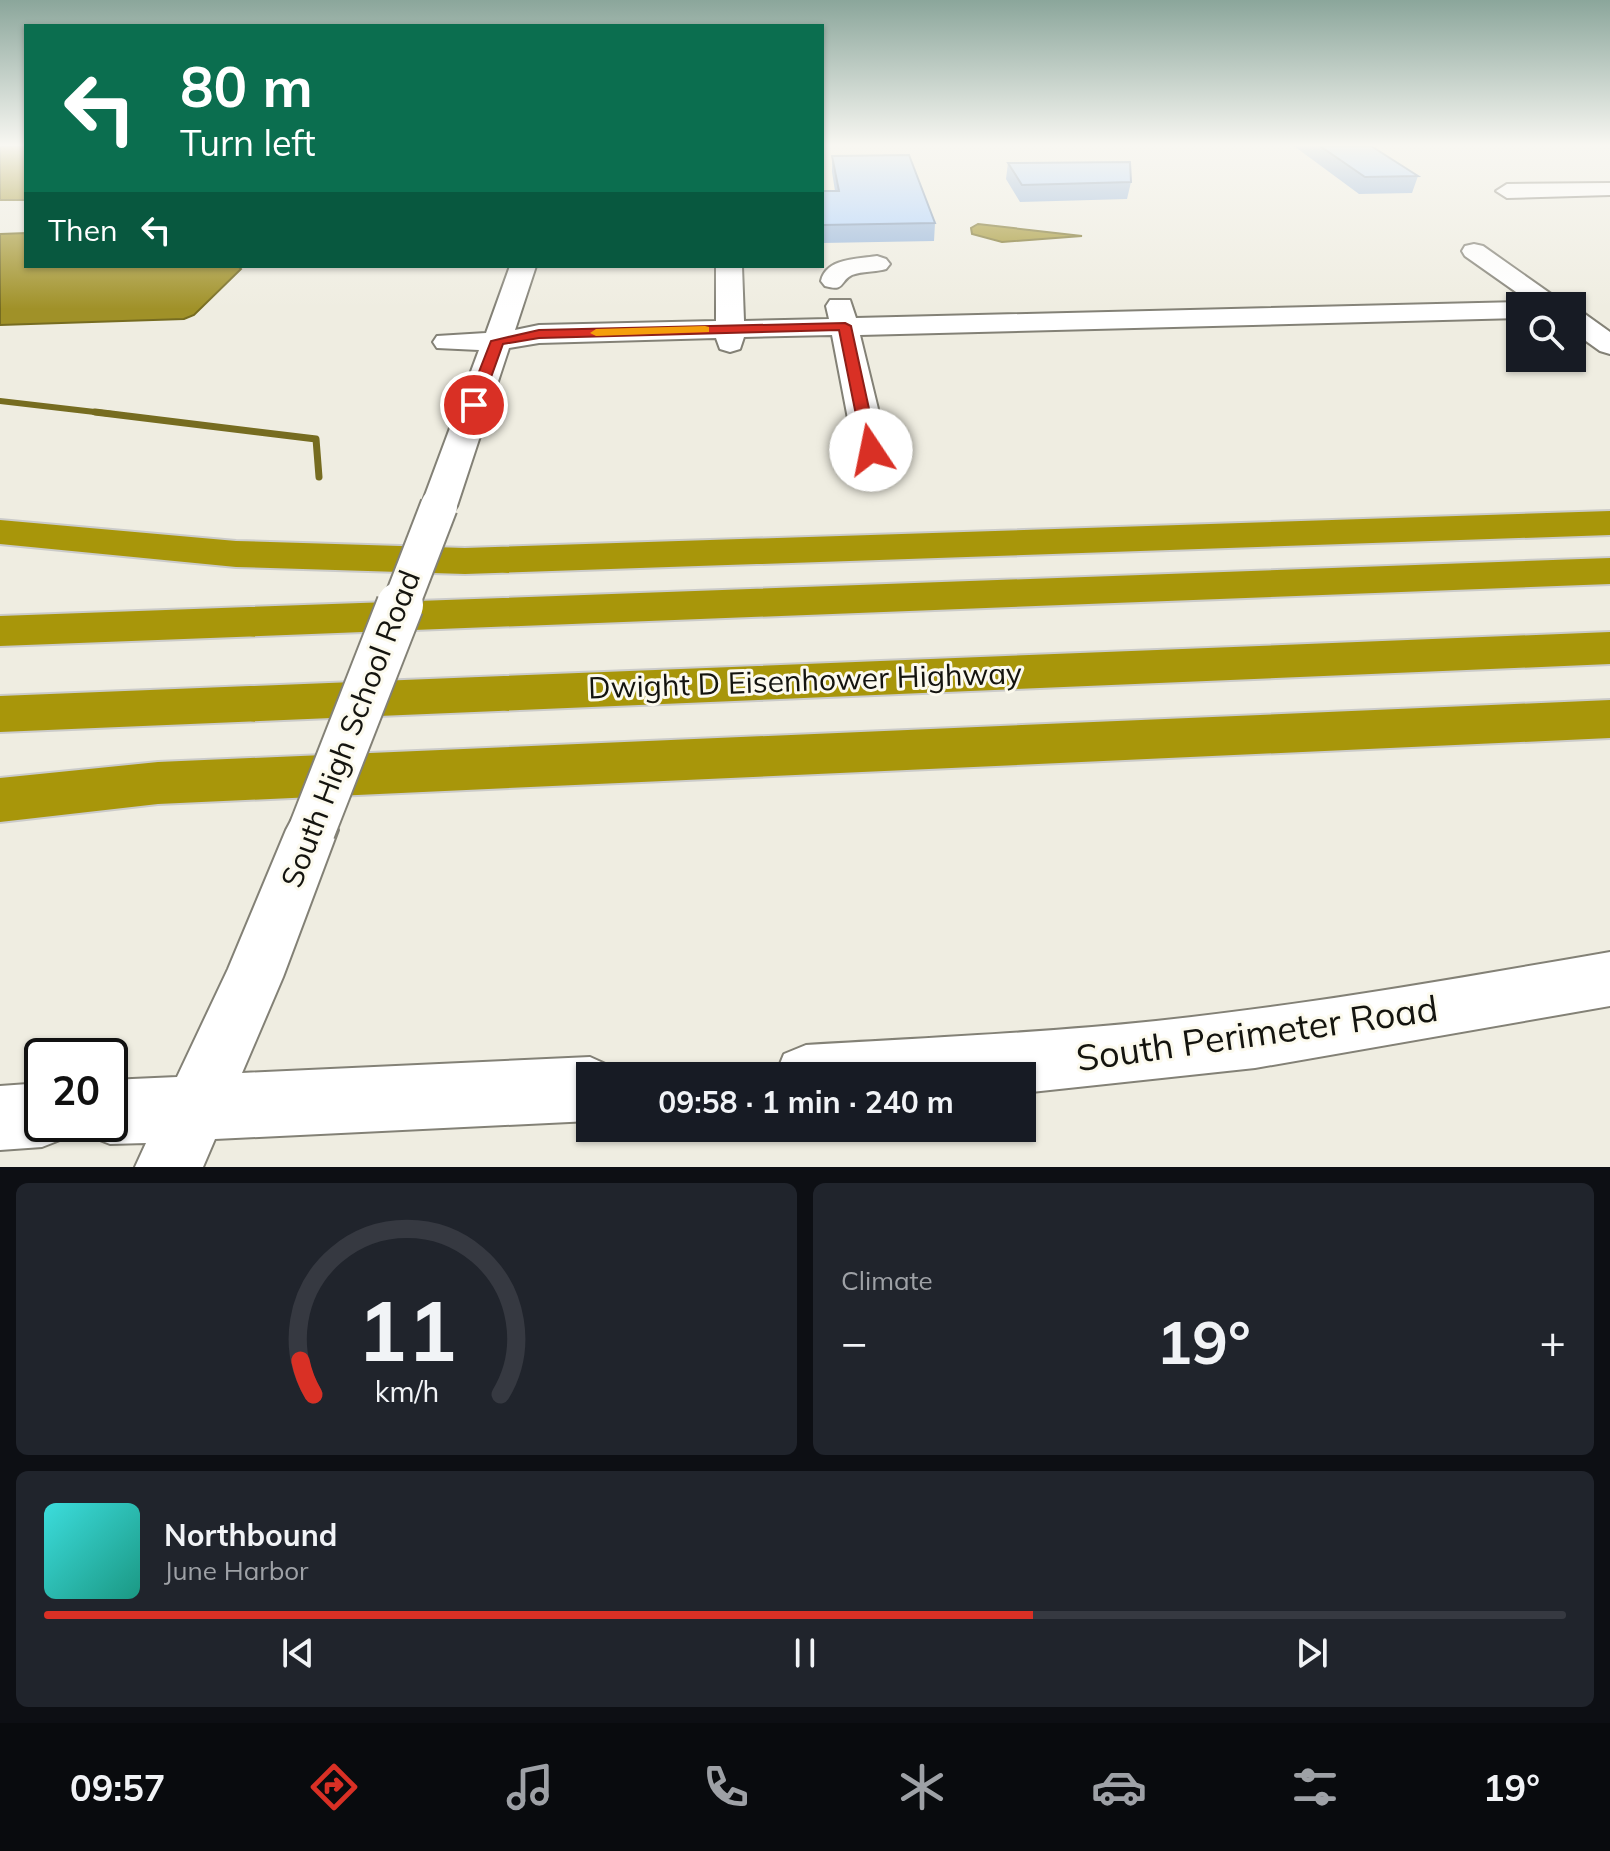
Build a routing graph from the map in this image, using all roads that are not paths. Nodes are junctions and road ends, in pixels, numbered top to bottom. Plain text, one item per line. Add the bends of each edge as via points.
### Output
1 (1474, 251) dead end
2 (877, 264) dead end
3 (522, 268) edge
4 (729, 268) edge
5 (1541, 292) edge
6 (1506, 310) edge
7 (842, 313) junction
8 (1586, 322) edge
9 (1506, 323) edge
10 (730, 327) junction
11 (498, 341) junction
12 (447, 342) dead end
13 (1610, 345) edge
14 (871, 450) dead end
15 (0, 523) edge
16 (1610, 523) edge
17 (0, 532) edge
18 (117, 545) junction
19 (1610, 571) edge
20 (0, 631) edge
21 (1610, 648) edge
22 (0, 714) edge
23 (1610, 719) edge
24 (0, 800) edge
25 (1610, 979) edge
26 (1024, 1062) edge
27 (576, 1090) edge
28 (196, 1107) junction
29 (128, 1111) edge
30 (24, 1116) edge
31 (0, 1118) edge
32 (169, 1167) edge

1 - 5 street
2 - 7 street via 835,275
3 - 11 street, South High School Road
4 - 10 street
6 - 7 street
7 - 9 street
7 - 10 street
7 - 14 street
8 - 13 street
10 - 11 street via 539,334
10 - 11 street via 536,347
11 - 12 street
11 - 28 street, South High School Road, bridge via 312,830
15 - 18 highway
16 - 18 highway via 465,561
17 - 18 highway
19 - 20 highway
21 - 22 highway, Dwight D Eisenhower Highway
23 - 24 highway via 158,783
25 - 26 street, South Perimeter Road via 1201,1046
27 - 28 street
28 - 29 street
28 - 32 street, South High School Road
30 - 31 street

